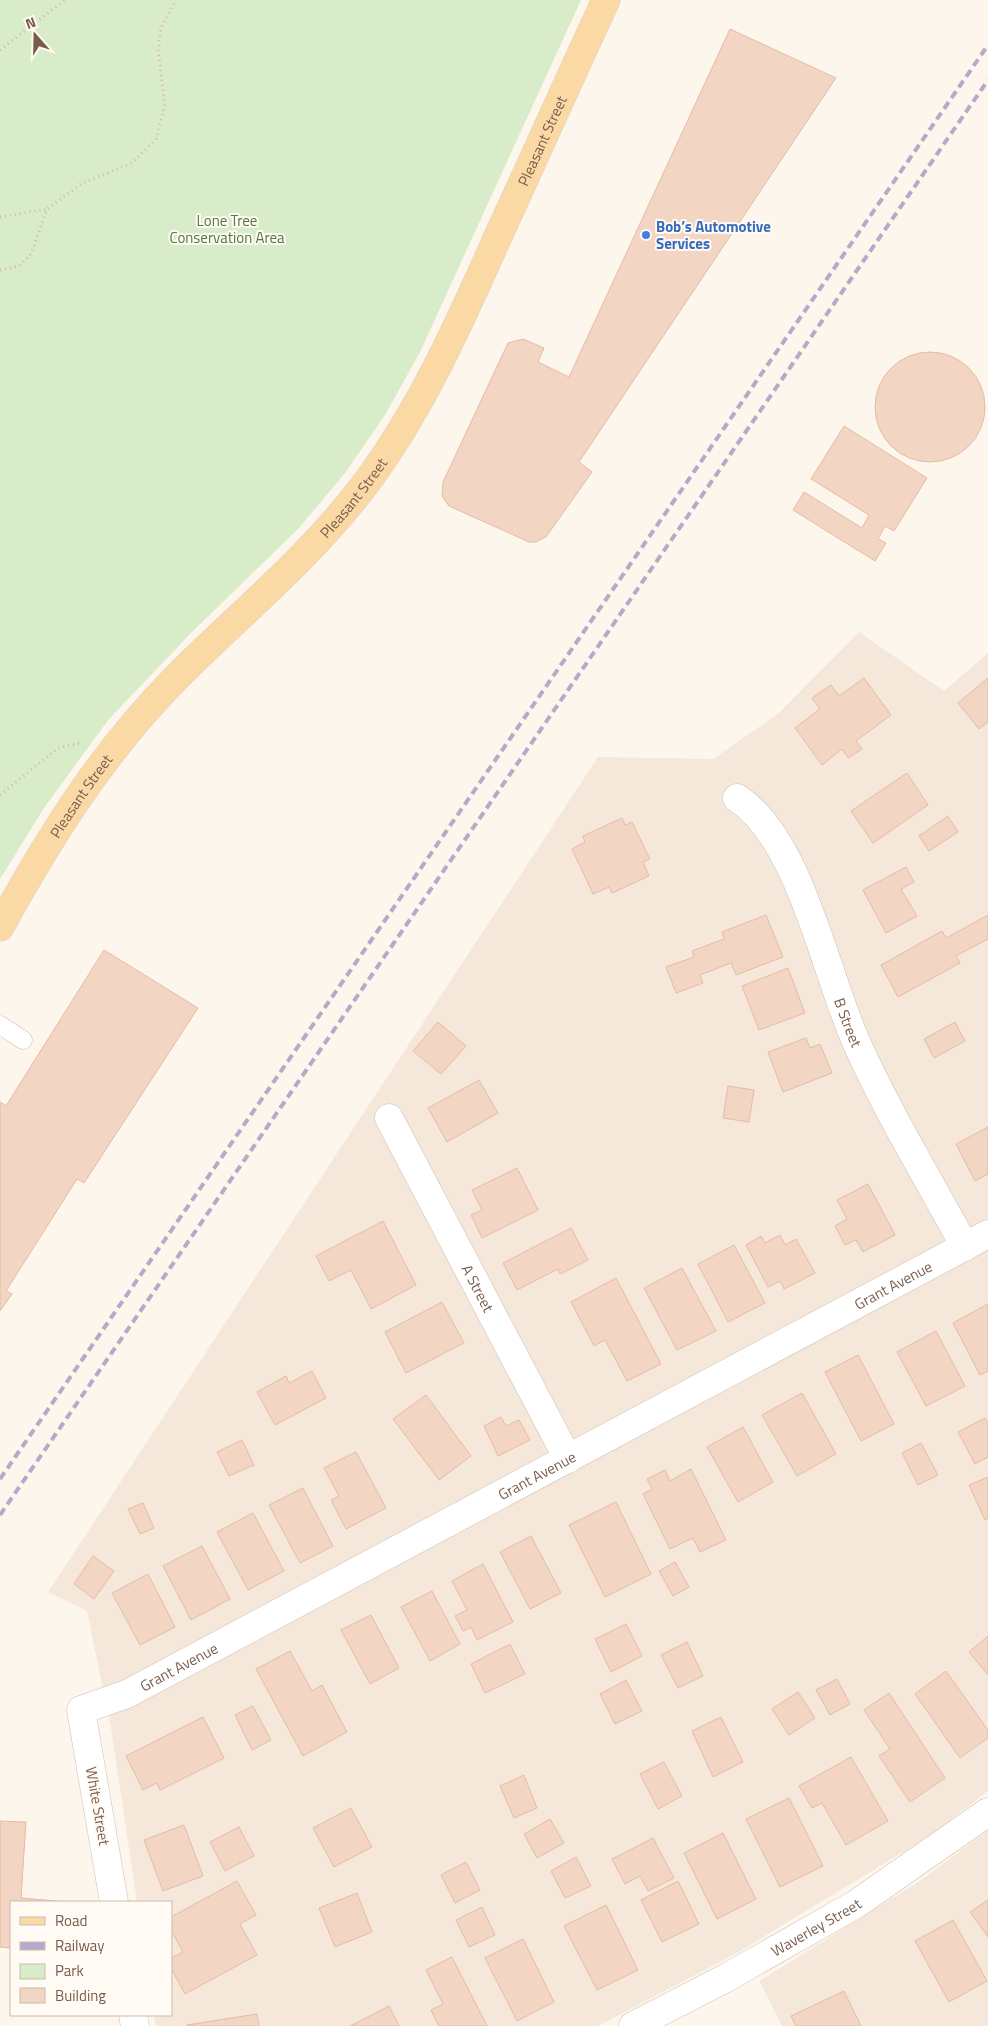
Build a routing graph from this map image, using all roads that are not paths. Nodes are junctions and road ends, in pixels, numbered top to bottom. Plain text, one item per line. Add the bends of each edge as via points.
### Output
1 (606, 0) edge
2 (737, 798) dead end
3 (0, 927) edge
4 (0, 1026) edge
5 (23, 1040) dead end
6 (389, 1118) dead end
7 (977, 1240) edge
8 (568, 1458) junction
9 (81, 1710) joint
10 (988, 1812) edge
11 (114, 1901) edge
12 (633, 2026) edge

1 - 3 main road, Pleasant Street via 458,326 423,395 384,457 341,515 314,544 259,601 178,676 126,733 62,820
2 - 7 street, B Street via 762,819 788,865 816,929 857,1045
4 - 5 lane
6 - 8 street, A Street
7 - 8 street, Grant Avenue
8 - 9 street, Grant Avenue via 126,1694
9 - 11 street, White Street
10 - 12 street, Waverley Street via 856,1904 726,1978

